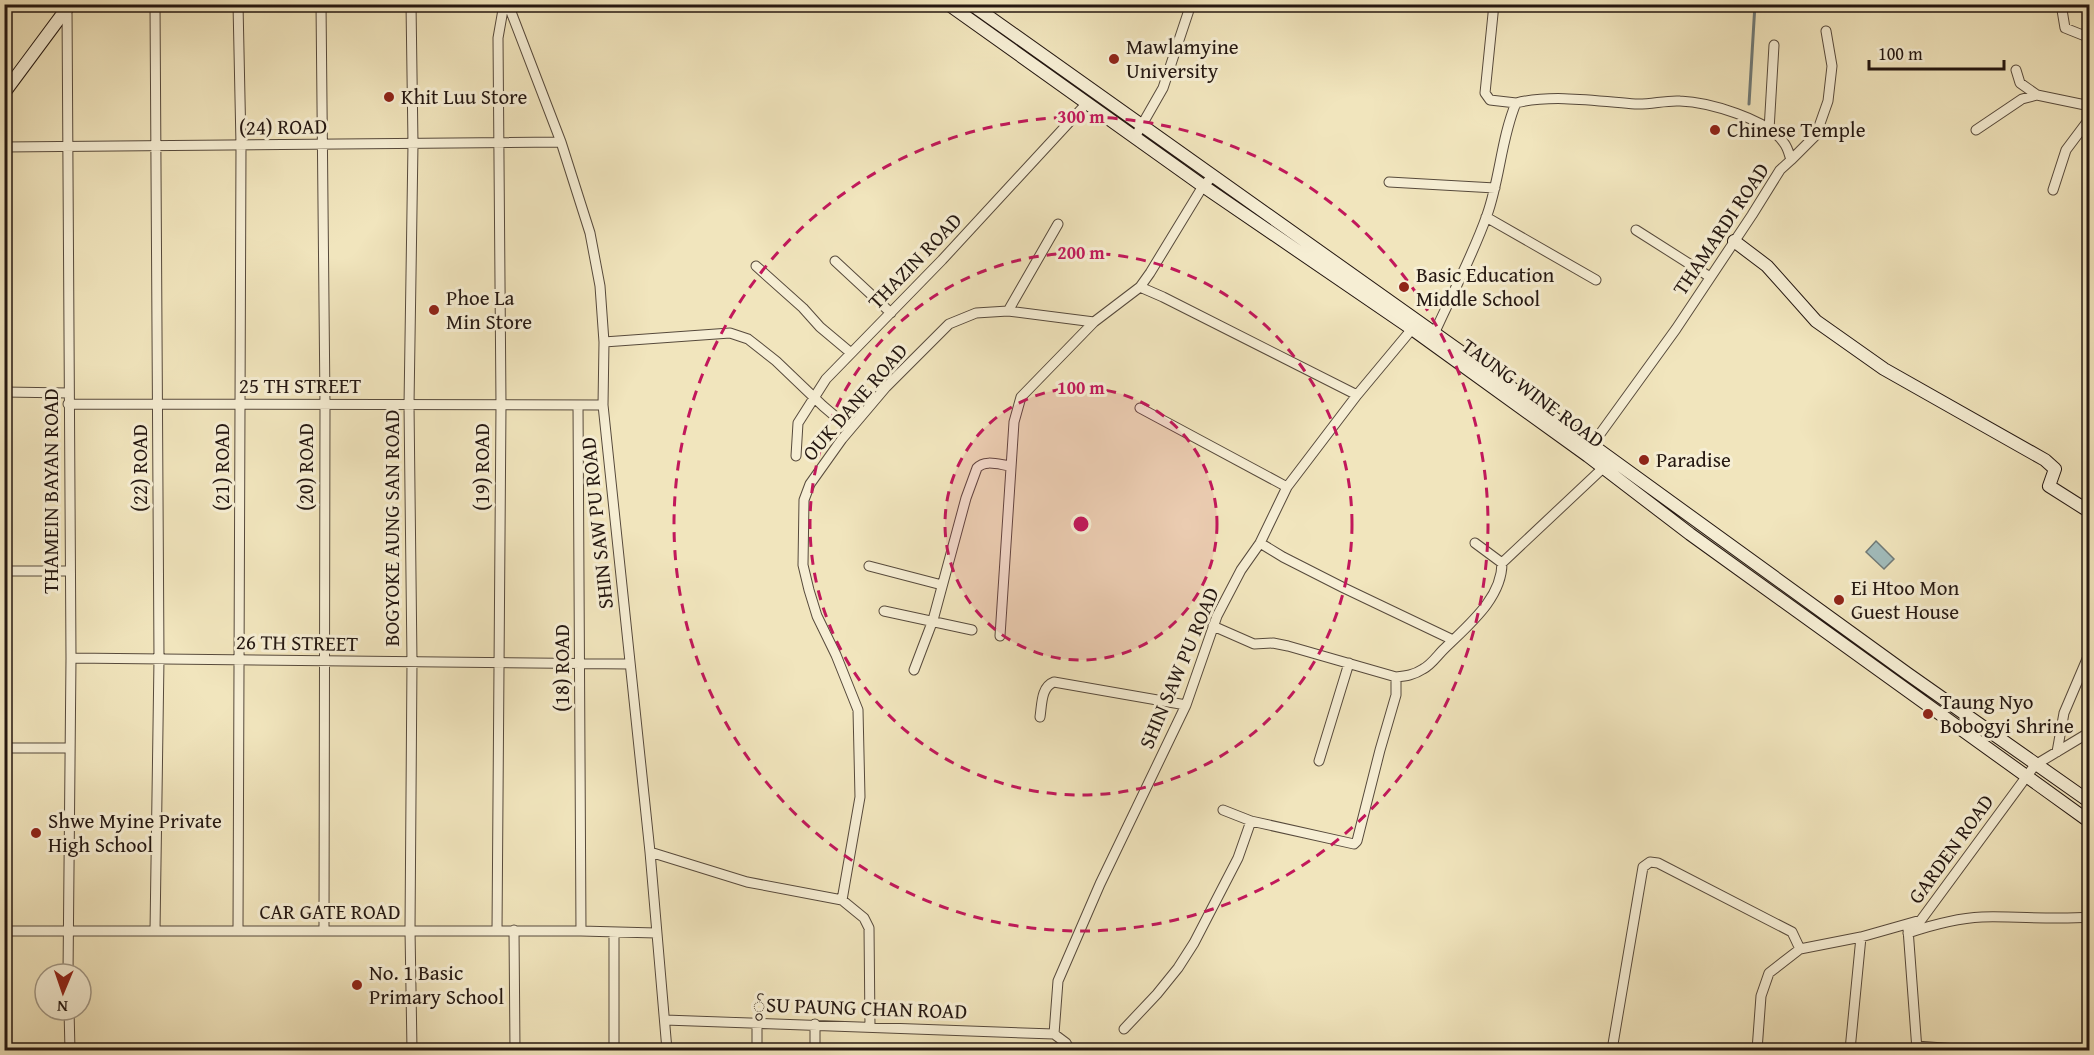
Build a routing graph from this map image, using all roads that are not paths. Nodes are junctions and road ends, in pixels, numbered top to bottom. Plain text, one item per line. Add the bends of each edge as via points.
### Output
1 (155, 4) edge
2 (238, 4) edge
3 (321, 4) edge
4 (411, 4) edge
5 (506, 4) edge
6 (948, 4) edge
7 (971, 4) edge
8 (1191, 4) edge
9 (1494, 4) edge
10 (2061, 4) edge
11 (68, 6) edge
12 (1826, 31) dead end
13 (2090, 38) edge
14 (1774, 45) dead end
15 (2016, 70) dead end
16 (4, 93) edge
17 (2037, 95) junction
18 (1087, 103) junction
19 (1516, 103) junction
20 (2090, 106) edge
21 (2090, 118) edge
22 (1769, 130) junction
23 (1976, 130) dead end
24 (1138, 132) junction
25 (561, 142) junction
26 (499, 143) junction
27 (322, 144) junction
28 (413, 144) junction
29 (241, 145) junction
30 (156, 146) junction
31 (4, 147) edge
32 (68, 147) junction
33 (1791, 160) junction
34 (1213, 176) junction
35 (1389, 182) dead end
36 (1203, 186) junction
37 (1495, 188) junction
38 (2052, 190) dead end
39 (1486, 217) junction
40 (1058, 224) dead end
41 (1636, 230) dead end
42 (1734, 241) junction
43 (835, 261) dead end
44 (756, 266) dead end
45 (1710, 277) junction
46 (1596, 280) dead end
47 (1140, 287) junction
48 (1008, 311) junction
49 (891, 313) junction
50 (1094, 322) junction
51 (1412, 329) junction
52 (1434, 334) junction
53 (604, 342) junction
54 (851, 353) junction
55 (4, 392) edge
56 (69, 393) junction
57 (813, 396) junction
58 (1357, 396) junction
59 (68, 404) junction
60 (158, 404) junction
61 (240, 404) junction
62 (325, 405) junction
63 (409, 405) junction
64 (501, 405) junction
65 (578, 405) junction
66 (603, 405) junction
67 (1140, 408) dead end
68 (850, 429) junction
69 (1590, 451) junction
70 (796, 456) dead end
71 (1011, 466) junction
72 (1603, 468) junction
73 (1287, 487) junction
74 (2090, 512) edge
75 (1260, 543) junction
76 (1475, 543) dead end
77 (1502, 562) junction
78 (869, 566) dead end
79 (4, 571) edge
80 (69, 571) junction
81 (942, 585) junction
82 (884, 611) dead end
83 (933, 620) junction
84 (1214, 626) junction
85 (972, 630) dead end
86 (1000, 636) dead end
87 (1453, 640) junction
88 (2090, 652) edge
89 (71, 658) junction
90 (159, 659) junction
91 (238, 660) junction
92 (323, 661) junction
93 (412, 662) junction
94 (499, 663) junction
95 (1348, 663) junction
96 (580, 664) junction
97 (630, 664) junction
98 (914, 670) dead end
99 (1396, 677) junction
100 (1186, 705) junction
101 (1040, 717) dead end
102 (2090, 732) edge
103 (4, 748) edge
104 (70, 748) junction
105 (2057, 752) junction
106 (1319, 761) dead end
107 (2036, 765) junction
108 (2027, 777) junction
109 (2090, 802) edge
110 (1223, 810) dead end
111 (1251, 821) junction
112 (2090, 822) edge
113 (650, 852) junction
114 (842, 900) junction
115 (2090, 917) edge
116 (1908, 929) junction
117 (238, 930) junction
118 (324, 930) junction
119 (410, 930) junction
120 (497, 930) junction
121 (514, 930) junction
122 (4, 931) edge
123 (68, 931) junction
124 (155, 931) junction
125 (580, 931) junction
126 (614, 932) junction
127 (656, 933) junction
128 (1861, 937) junction
129 (1800, 949) junction
130 (68, 962) edge
131 (665, 1020) junction
132 (69, 1022) edge
133 (757, 1022) junction
134 (815, 1024) junction
135 (870, 1026) junction
136 (1125, 1029) dead end
137 (1054, 1034) junction
138 (1916, 1048) edge
139 (70, 1050) edge
140 (412, 1050) edge
141 (515, 1050) edge
142 (614, 1050) edge
143 (667, 1050) edge
144 (757, 1050) edge
145 (816, 1050) edge
146 (1070, 1050) edge
147 (1612, 1050) edge
148 (1757, 1050) edge
149 (1850, 1050) edge
150 (1971, 1050) edge

1 - 30 street, (22) ROAD
2 - 29 street, (21) ROAD
3 - 27 street, (20) ROAD
4 - 28 street, BOGYOKE AUNG SAN ROAD
5 - 25 street, SHIN SAW PU ROAD
5 - 26 street, (19) ROAD via 498,38
6 - 18 main road, TAUNG WINE ROAD
7 - 24 main road, TAUNG WINE ROAD
8 - 24 street via 1163,88
9 - 19 street, THAMARDI ROAD via 1485,93 1490,100
10 - 13 street via 2065,28
11 - 16 main road
11 - 32 street, THAMEIN BAYAN ROAD
12 - 33 street via 1832,66 1828,101 1816,135
14 - 22 street
15 - 17 street via 2020,83
17 - 20 street
17 - 23 street via 2022,99
18 - 24 main road, TAUNG WINE ROAD
18 - 49 street, THAZIN ROAD
19 - 22 street, THAMARDI ROAD via 1549,99 1639,104 1688,102 1735,112
19 - 37 street via 1503,143
21 - 38 street via 2066,150
22 - 33 street, THAMARDI ROAD via 1783,141
24 - 34 main road, TAUNG WINE ROAD
24 - 36 main road, TAUNG WINE ROAD
25 - 26 street, (24) ROAD
25 - 53 street, SHIN SAW PU ROAD via 590,233 600,286
26 - 28 street, (24) ROAD
26 - 64 street, (19) ROAD
27 - 28 street, (24) ROAD
27 - 29 street, (24) ROAD
27 - 62 street, (20) ROAD
28 - 63 street, BOGYOKE AUNG SAN ROAD
29 - 30 street, (24) ROAD
29 - 61 street, (21) ROAD
30 - 32 street, (24) ROAD
30 - 60 street, (22) ROAD
31 - 32 street, (24) ROAD
32 - 56 street, THAMEIN BAYAN ROAD
33 - 42 street, THAMARDI ROAD via 1780,170
34 - 36 street
34 - 52 main road, TAUNG WINE ROAD
35 - 37 street
36 - 47 street
36 - 51 main road, TAUNG WINE ROAD
37 - 39 street
39 - 46 street
39 - 52 street
40 - 48 street
41 - 45 street
42 - 45 street, THAMARDI ROAD
42 - 74 main road via 1767,266 1816,321 1884,369 2045,460 2055,469 2049,486
43 - 49 street
44 - 54 street
45 - 69 street, THAMARDI ROAD
47 - 50 street
47 - 58 street
48 - 50 street, OUK DANE ROAD
48 - 68 street, OUK DANE ROAD via 976,312 949,324
49 - 54 street, THAZIN ROAD
50 - 71 street via 1021,397 1014,422
51 - 58 street, SHIN SAW PU ROAD
51 - 69 main road, TAUNG WINE ROAD
52 - 69 main road, TAUNG WINE ROAD
53 - 57 street via 730,333 748,339
53 - 66 street, SHIN SAW PU ROAD
54 - 57 street, THAZIN ROAD
55 - 56 street
56 - 59 street, THAMEIN BAYAN ROAD
57 - 68 street
57 - 70 street, THAZIN ROAD via 798,423
58 - 73 street, SHIN SAW PU ROAD
59 - 60 street, 25 TH STREET
59 - 80 street, THAMEIN BAYAN ROAD
60 - 61 street, 25 TH STREET
60 - 90 street, (22) ROAD
61 - 62 street, 25 TH STREET
61 - 91 street, (21) ROAD
62 - 63 street, 25 TH STREET
62 - 92 street, (20) ROAD
63 - 64 street, 25 TH STREET
63 - 93 street, BOGYOKE AUNG SAN ROAD
64 - 65 street, 25 TH STREET
64 - 94 street, (19) ROAD
65 - 66 street, 25 TH STREET
65 - 96 street, (18) ROAD
66 - 97 street, SHIN SAW PU ROAD
67 - 73 street
68 - 114 street, OUK DANE ROAD via 820,468 804,500 803,565 809,590 858,710 860,797
69 - 72 main road, TAUNG WINE ROAD
69 - 107 main road, TAUNG WINE ROAD
71 - 81 street via 986,463 977,468
71 - 86 street
72 - 77 street
72 - 108 main road, TAUNG WINE ROAD
73 - 75 street, SHIN SAW PU ROAD
75 - 84 street, SHIN SAW PU ROAD
75 - 87 street
76 - 77 street
77 - 87 street via 1498,582 1486,604
78 - 81 street
79 - 80 street
80 - 89 street, THAMEIN BAYAN ROAD
81 - 83 street
82 - 83 street
83 - 85 street
83 - 98 street
84 - 95 street via 1254,644 1288,646
84 - 100 street, SHIN SAW PU ROAD
87 - 99 street via 1425,669
88 - 105 street via 2064,713
89 - 90 street, 26 TH STREET
89 - 104 street, THAMEIN BAYAN ROAD
90 - 91 street, 26 TH STREET
90 - 124 street, (22) ROAD
91 - 92 street, 26 TH STREET
91 - 117 street, (21) ROAD
92 - 93 street, 26 TH STREET
92 - 118 street, (20) ROAD
93 - 94 street, 26 TH STREET
93 - 119 street, BOGYOKE AUNG SAN ROAD
94 - 96 street, 26 TH STREET
94 - 120 street, (19) ROAD
95 - 99 street
95 - 106 street
96 - 97 street, 26 TH STREET
96 - 125 street, (18) ROAD
97 - 113 street, SHIN SAW PU ROAD
99 - 111 street via 1396,695 1354,844
100 - 101 street via 1054,682 1044,689
100 - 137 street, SHIN SAW PU ROAD via 1058,981
102 - 105 street
103 - 104 street
104 - 123 street, THAMEIN BAYAN ROAD
105 - 107 street
107 - 108 street, GARDEN ROAD
107 - 109 main road, TAUNG WINE ROAD
108 - 112 main road, TAUNG WINE ROAD
108 - 116 street, GARDEN ROAD via 1921,920
110 - 111 street
111 - 136 street via 1238,858 1194,943 1178,968
113 - 114 street via 747,882
113 - 127 street, SHIN SAW PU ROAD
114 - 135 street via 864,918 869,928
115 - 116 street via 1979,917
116 - 128 street, GARDEN ROAD
116 - 138 street
117 - 118 street, CAR GATE ROAD
117 - 124 street, CAR GATE ROAD
118 - 119 street, CAR GATE ROAD
119 - 120 street, CAR GATE ROAD
119 - 140 street, BOGYOKE AUNG SAN ROAD
120 - 121 street, CAR GATE ROAD
121 - 125 street, CAR GATE ROAD
121 - 141 street
122 - 123 street, CAR GATE ROAD
123 - 124 street, CAR GATE ROAD
123 - 130 street, THAMEIN BAYAN ROAD
125 - 126 street, CAR GATE ROAD
126 - 127 street, CAR GATE ROAD
126 - 142 street
127 - 131 street, SHIN SAW PU ROAD
128 - 129 street, GARDEN ROAD
128 - 149 street
129 - 147 street via 1792,932 1650,862 1643,867
129 - 148 street, GARDEN ROAD via 1769,973 1761,996
131 - 133 street, ်ွSU PAUNG CHAN ROAD
131 - 143 street, SHIN SAW PU ROAD
132 - 139 street
133 - 134 street, ်ွSU PAUNG CHAN ROAD
133 - 144 street
134 - 135 street, ်ွSU PAUNG CHAN ROAD
134 - 145 street
135 - 137 street, ်ွSU PAUNG CHAN ROAD
137 - 146 street
138 - 150 street

